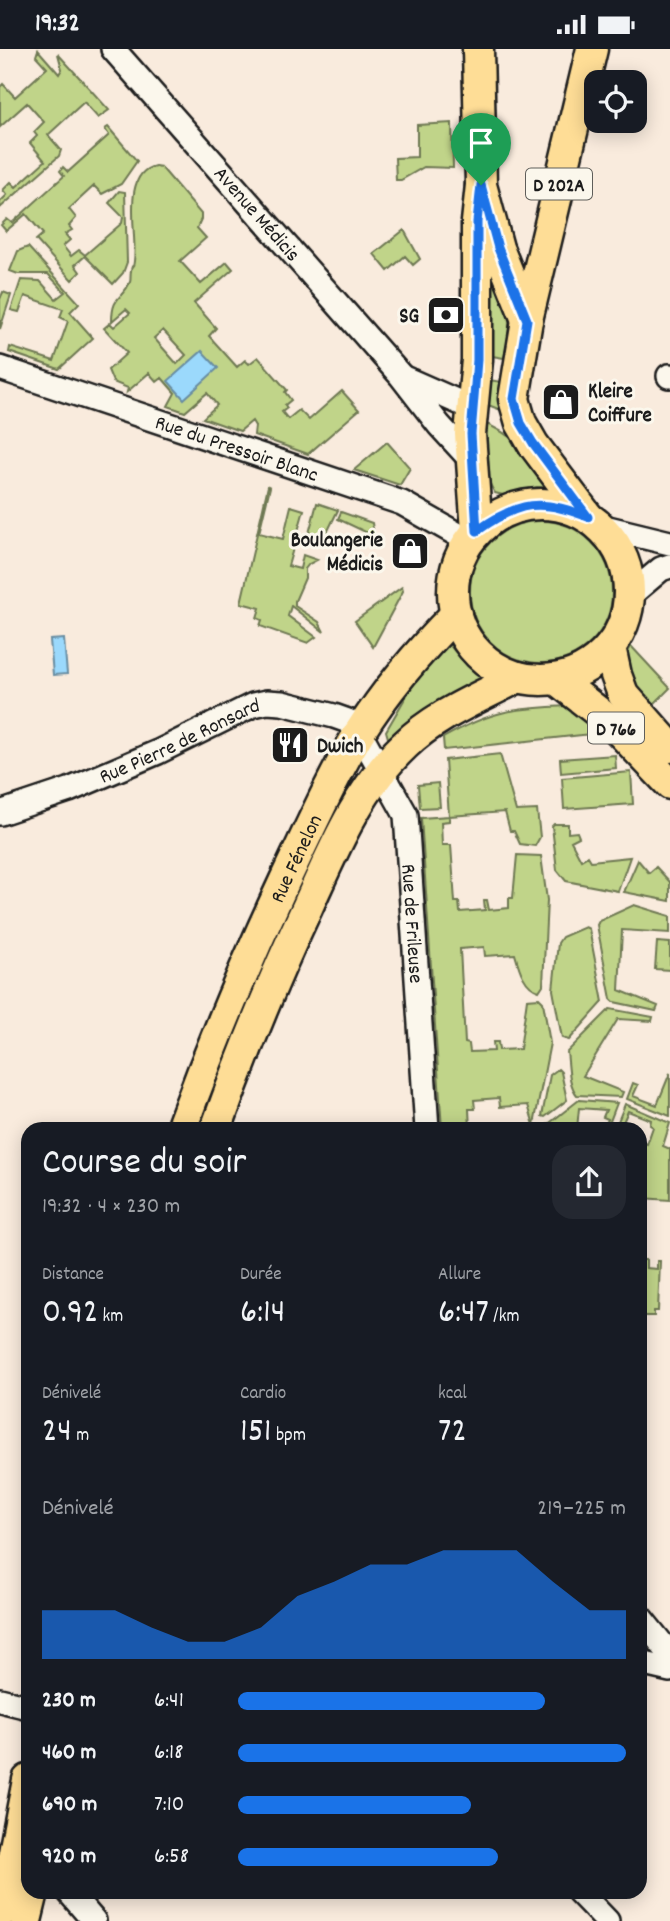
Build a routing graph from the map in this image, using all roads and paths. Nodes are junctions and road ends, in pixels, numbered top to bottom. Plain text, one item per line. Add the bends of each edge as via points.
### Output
1 (113, 49) edge
2 (478, 49) edge
3 (592, 49) edge
4 (481, 185) junction
5 (527, 320) junction
6 (0, 368) edge
7 (401, 376) junction
8 (472, 408) junction
9 (473, 461) junction
10 (594, 522) junction
11 (473, 536) junction
12 (670, 543) edge
13 (670, 566) edge
14 (629, 596) junction
15 (456, 614) junction
16 (610, 647) junction
17 (518, 677) junction
18 (556, 679) junction
19 (360, 733) junction
20 (670, 747) edge
21 (382, 770) junction
22 (670, 784) edge
23 (0, 813) edge
24 (184, 1122) edge
25 (218, 1122) edge
26 (427, 1122) edge
27 (647, 1626) edge
28 (670, 1654) edge
29 (647, 1665) edge
30 (670, 1670) edge
31 (0, 1700) edge
32 (21, 1705) edge
33 (21, 1813) edge
34 (31, 1899) edge
35 (75, 1899) edge
36 (586, 1899) edge
37 (0, 1913) edge
38 (26, 1921) edge
39 (94, 1921) edge
40 (607, 1921) edge

1 - 7 street, Avenue Médicis
2 - 4 main road
3 - 5 main road, D 202A
4 - 5 main road via 498,248
4 - 8 main road
5 - 10 main road, D 202A via 514,399 521,423
6 - 11 street, Rue du Pressoir Blanc via 402,503
7 - 8 street, Avenue Médicis
7 - 9 street, Avenue Médicis
8 - 9 main road
9 - 11 main road
10 - 11 main road via 560,506 530,505 502,513
10 - 12 street
10 - 14 main road via 616,546 626,570
11 - 15 main road via 454,576
13 - 14 street
14 - 16 main road
15 - 17 main road via 468,642 490,664
15 - 19 main road, Rue Fénelon via 421,649
16 - 18 main road via 577,673
16 - 20 main road, D 766 via 623,694
17 - 18 main road
17 - 21 main road, Rue Fénelon via 428,725
18 - 22 main road, D 766 via 600,712
19 - 21 street, Rue de Frileuse
19 - 23 street, Rue Pierre de Ronsard via 334,716 282,703 253,705 69,790
19 - 24 main road, Rue Fénelon via 243,970
21 - 25 main road, Rue Fénelon via 343,828 288,947
21 - 26 street, Rue de Frileuse via 407,814
27 - 28 street
29 - 30 street
31 - 32 street
33 - 37 main road
34 - 38 main road
35 - 39 street
36 - 40 street

